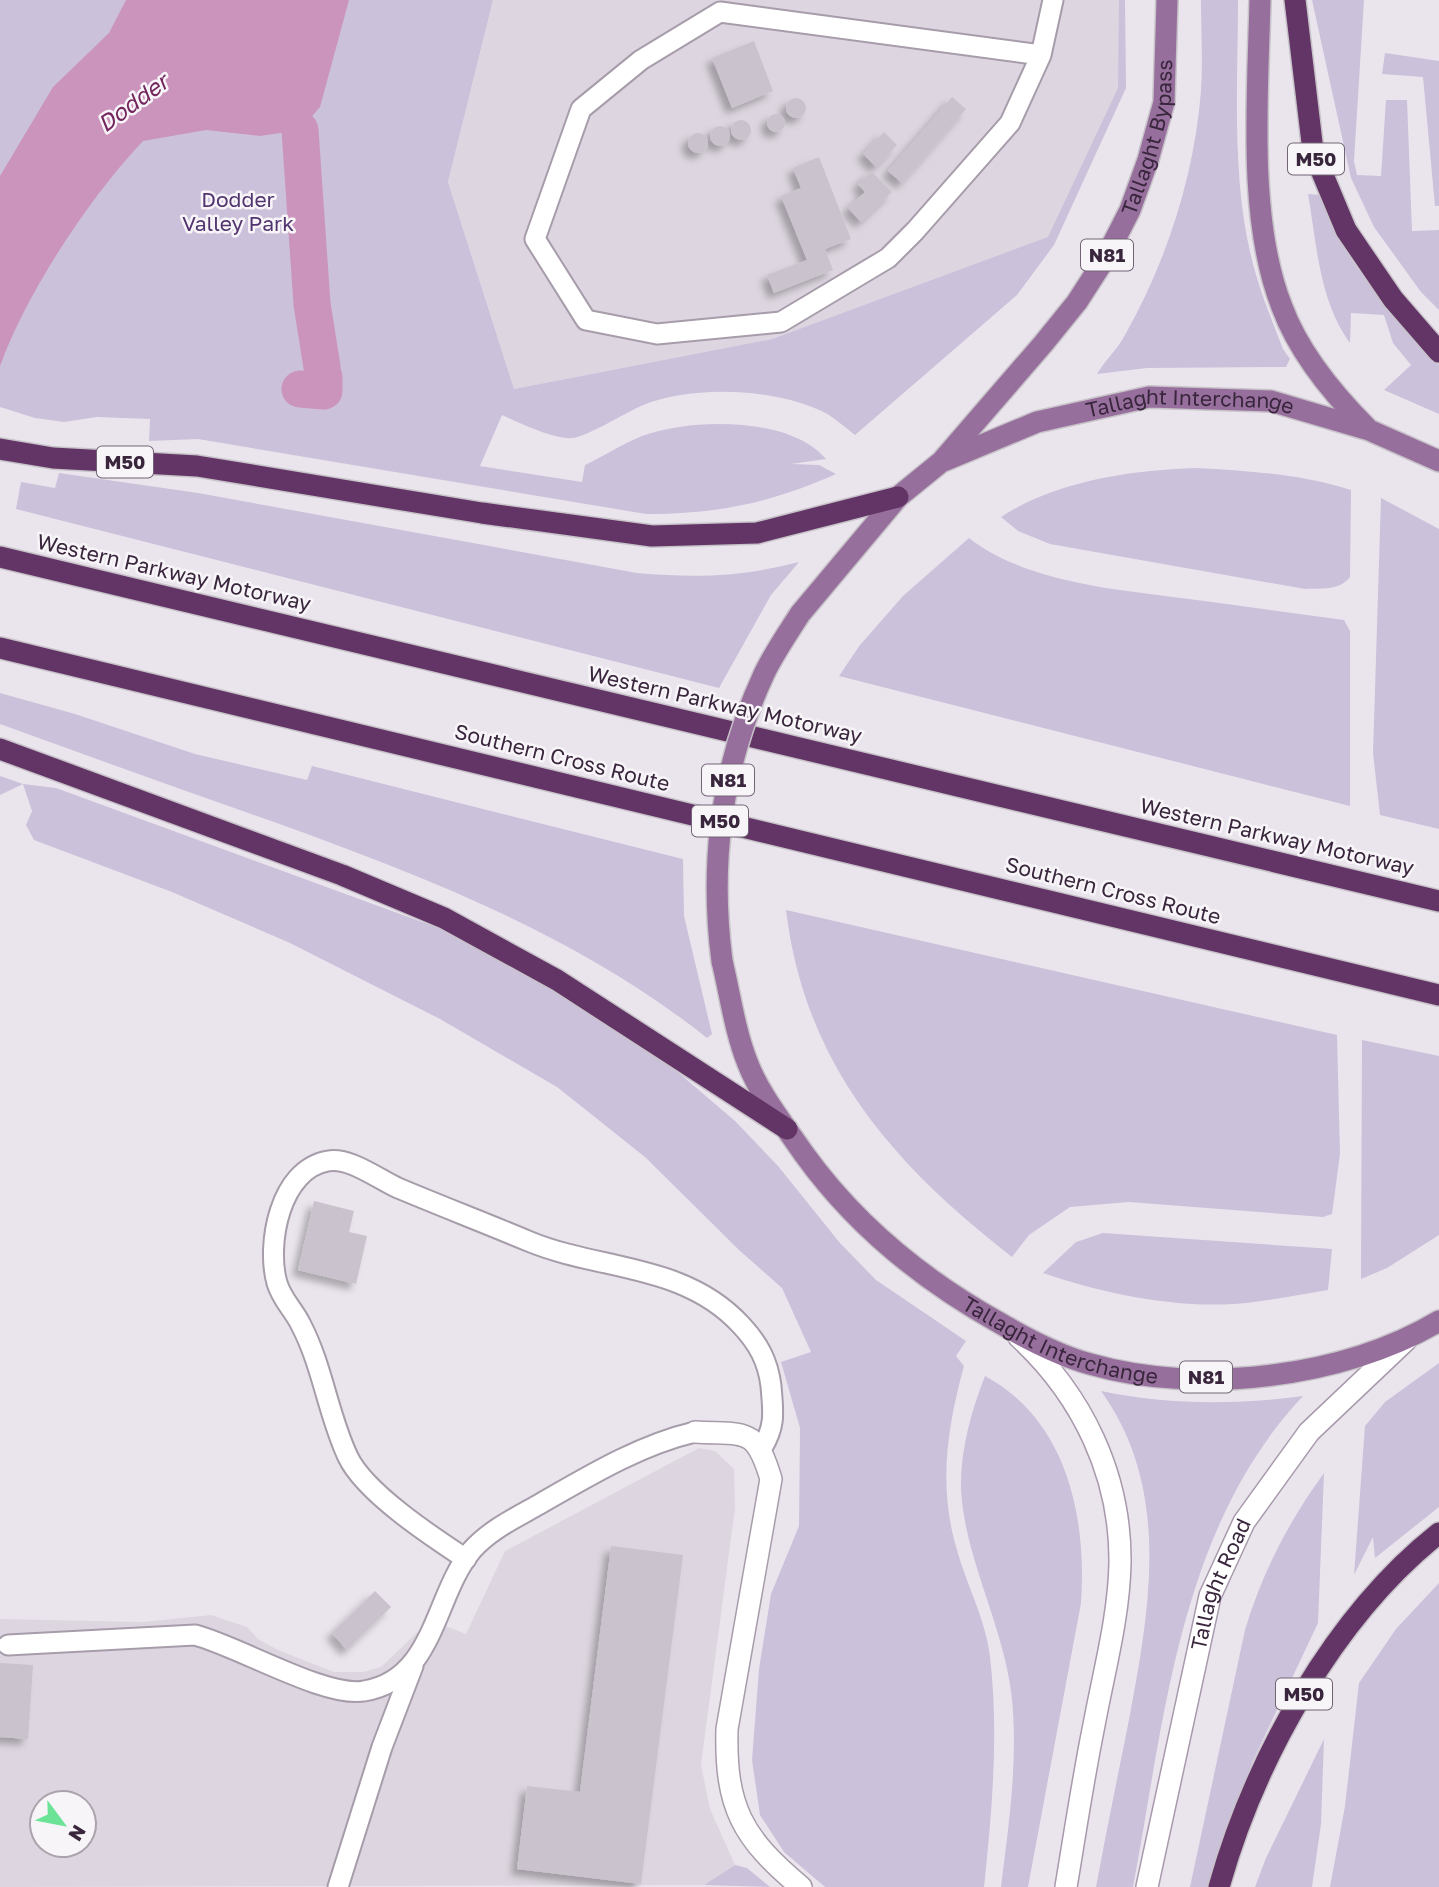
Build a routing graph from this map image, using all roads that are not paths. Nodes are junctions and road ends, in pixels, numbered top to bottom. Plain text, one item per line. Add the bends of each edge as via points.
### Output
1 (1053, 0) edge
2 (1167, 0) edge
3 (1260, 0) edge
4 (1295, 0) edge
5 (1041, 55) junction
6 (1439, 352) edge
7 (1369, 430) junction
8 (0, 449) edge
9 (1439, 461) edge
10 (941, 462) junction
11 (898, 497) junction
12 (9, 559) edge
13 (0, 648) edge
14 (0, 749) edge
15 (1439, 901) edge
16 (1439, 995) edge
17 (787, 1129) junction
18 (1439, 1321) edge
19 (1010, 1329) junction
20 (1406, 1340) junction
21 (695, 1432) joint
22 (762, 1448) junction
23 (1439, 1533) edge
24 (466, 1559) junction
25 (8, 1645) dead end
26 (415, 1660) junction
27 (338, 1887) edge
28 (801, 1887) edge
29 (1066, 1887) edge
30 (1147, 1887) edge
31 (1219, 1887) edge

1 - 5 lane
2 - 10 main road, Tallaght Bypass / N81 via 1164,102 1129,210 1077,302
3 - 7 main road, N81 via 1260,201 1281,306 1300,345 1344,405
4 - 6 highway, M50 via 1313,151 1346,230 1393,299
5 - 5 lane via 720,12 641,60 580,109 535,239 586,320 657,334 781,322 888,258 915,231 1010,123
7 - 9 main road, Tallaght Interchange / N81
7 - 10 main road, Tallaght Interchange / N81 via 1271,401 1149,397 1037,422
8 - 11 highway, M50 via 53,458 197,466 652,536 757,533
10 - 11 main road, N81
11 - 17 main road, N81, bridge via 800,614 765,671 737,740 723,804 715,911 722,961 748,1064
12 - 15 highway, Western Parkway Motorway
13 - 16 highway, Southern Cross Route / M50
14 - 17 highway via 342,875 444,918 557,980
17 - 19 main road, Tallaght Interchange / N81 via 831,1191 885,1246 952,1296
18 - 20 main road, Tallaght Interchange / N81
19 - 20 main road, Tallaght Interchange / N81 via 1092,1365 1169,1377 1248,1377 1320,1368
19 - 29 main road via 1047,1363 1091,1428 1117,1522 1120,1562 1115,1615
20 - 30 main road, Tallaght Road via 1309,1432 1244,1522 1210,1595
21 - 22 main road via 750,1437
21 - 24 lane via 676,1436 586,1478 496,1529
22 - 24 lane via 773,1430 769,1366 755,1340 712,1299 663,1275 551,1250 361,1169 331,1160 315,1164 295,1179 282,1211 273,1254 277,1283 317,1360 349,1461 424,1531
22 - 28 main road via 771,1479 727,1729 726,1764 731,1798 747,1831
23 - 31 highway, M50 via 1382,1585 1299,1700 1260,1771
24 - 26 lane
25 - 26 lane via 195,1635 336,1689 363,1692 391,1683
26 - 27 lane

